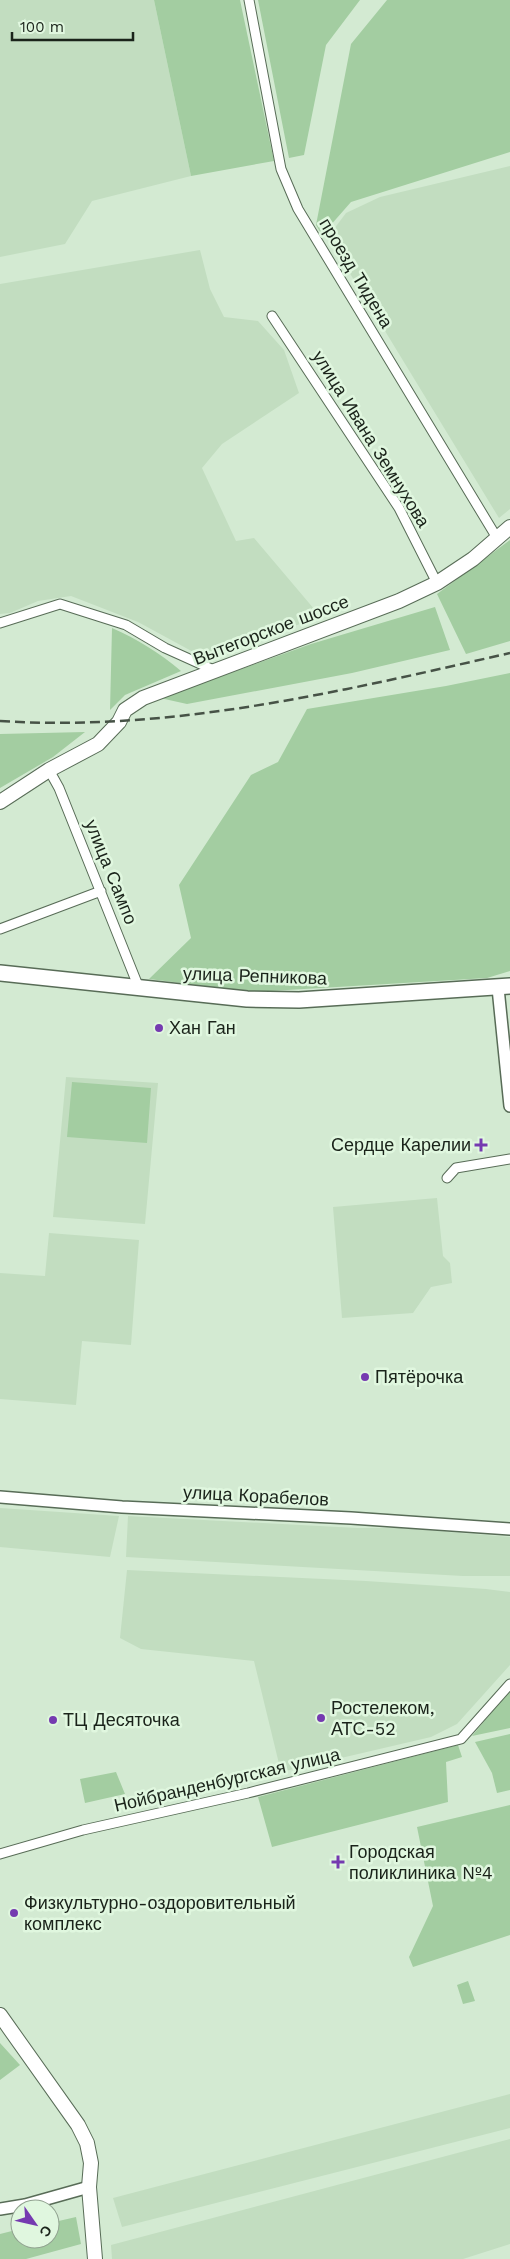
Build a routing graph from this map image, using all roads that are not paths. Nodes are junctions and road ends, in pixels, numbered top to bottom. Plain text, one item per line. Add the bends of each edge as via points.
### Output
1 (249, 0) edge
2 (272, 316) dead end
3 (510, 527) edge
4 (497, 538) junction
5 (437, 583) junction
6 (0, 623) edge
7 (217, 671) junction
8 (50, 770) junction
9 (0, 802) edge
10 (101, 891) junction
11 (0, 929) edge
12 (0, 973) edge
13 (504, 987) edge
14 (139, 988) junction
15 (510, 1106) edge
16 (510, 1159) edge
17 (447, 1178) dead end
18 (0, 1498) edge
19 (510, 1529) edge
20 (510, 1684) edge
21 (0, 1854) edge
22 (0, 2015) edge
23 (89, 2187) junction
24 (0, 2208) edge
25 (95, 2259) edge

1 - 4 street, проезд Тидена via 281,169 298,209
2 - 5 street, улица Ивана Земнухова via 399,508
3 - 4 main road, Вытегорское шоссе
4 - 5 main road, Вытегорское шоссе
5 - 7 main road, Вытегорское шоссе via 399,601
6 - 7 street via 60,604 126,625 165,648
7 - 8 main road, Вытегорское шоссе via 143,698 125,710 119,722 98,744
8 - 9 main road, Вытегорское шоссе
8 - 10 street, улица Сампо
10 - 11 street
10 - 14 street, улица Сампо
12 - 14 main road, улица Репникова
13 - 14 main road, улица Репникова via 299,1000 247,999
13 - 15 street
16 - 17 street via 456,1168
18 - 19 street, улица Корабелов
20 - 21 street, Нойбранденбургская улица via 461,1739 248,1793 82,1830
22 - 23 main road via 78,2125 87,2143 91,2163
23 - 24 street via 25,2205
23 - 25 main road

